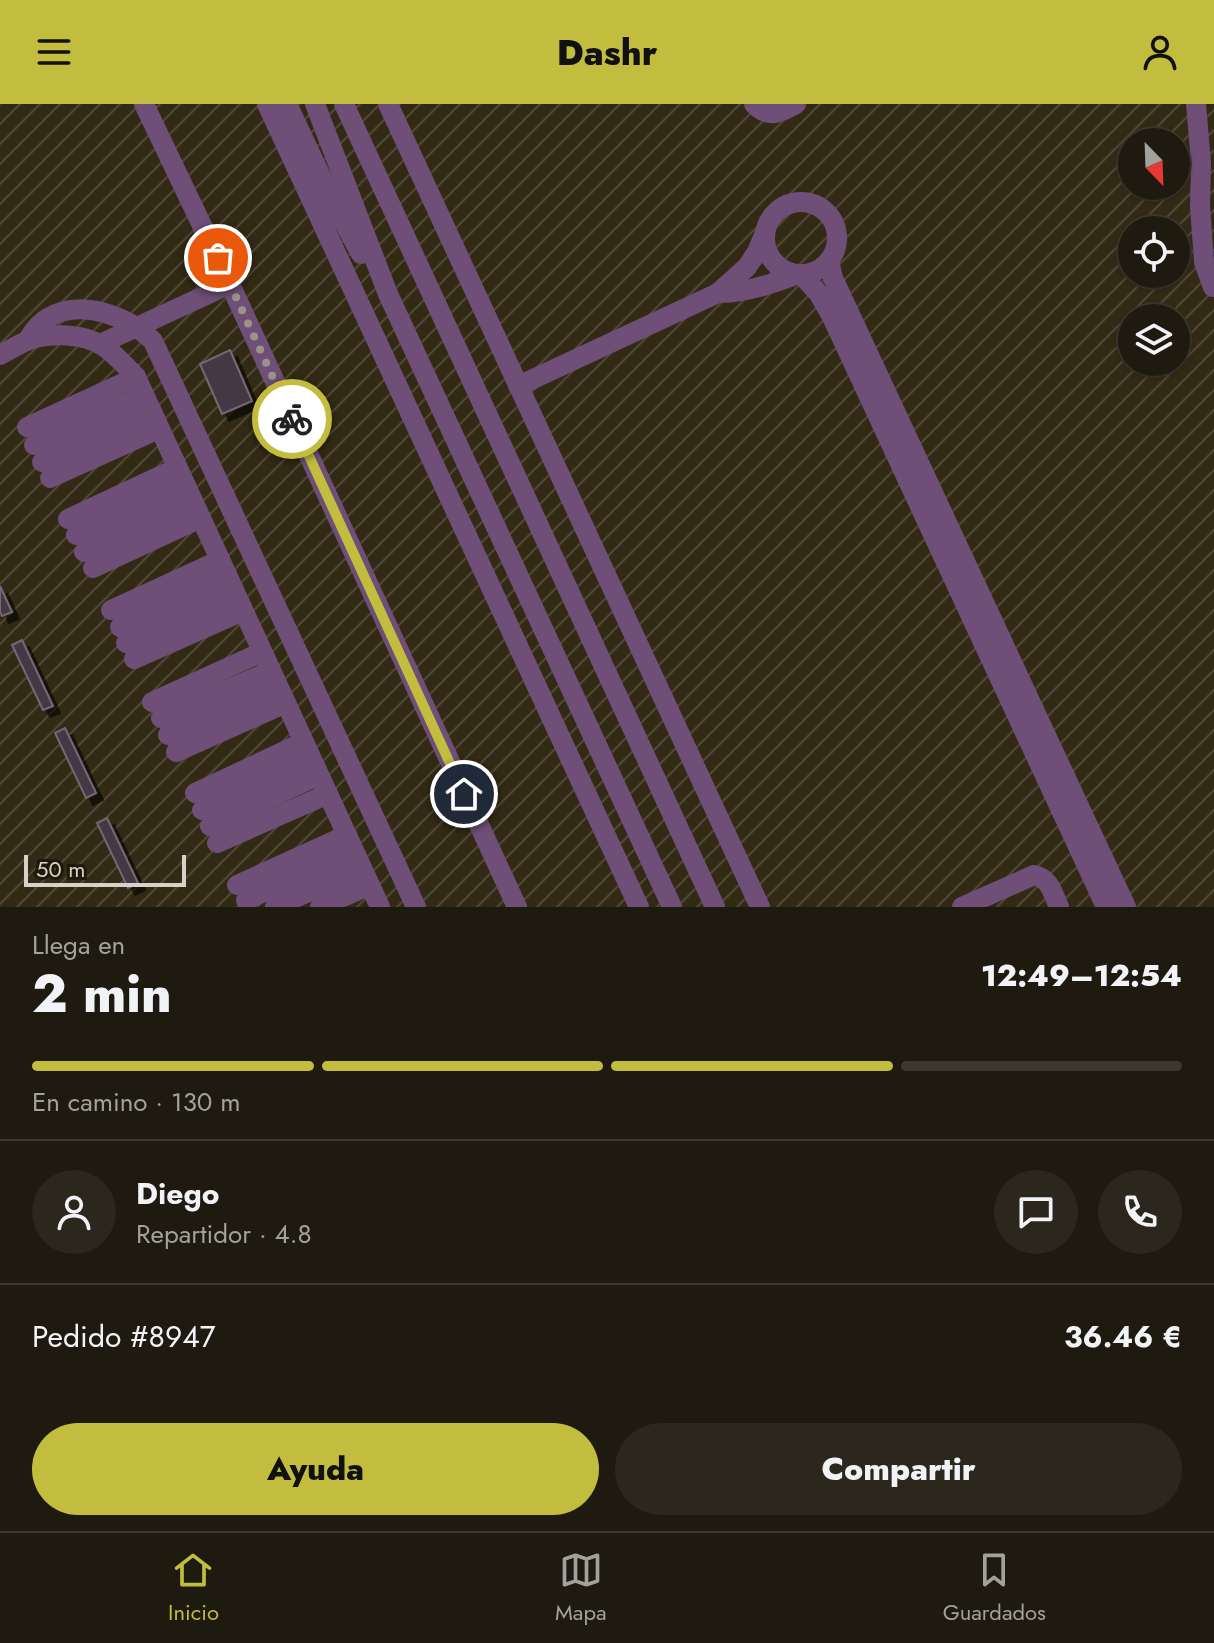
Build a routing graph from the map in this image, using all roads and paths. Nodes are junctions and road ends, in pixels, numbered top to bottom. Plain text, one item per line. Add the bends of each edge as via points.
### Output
1 (144, 104) edge
2 (267, 104) edge
3 (287, 104) edge
4 (315, 104) edge
5 (388, 104) edge
6 (754, 104) edge
7 (796, 104) edge
8 (1196, 104) edge
9 (343, 107) edge
10 (1214, 204) edge
11 (765, 233) junction
12 (1214, 242) edge
13 (829, 261) junction
14 (800, 274) junction
15 (230, 284) junction
16 (1214, 287) edge
17 (718, 293) junction
18 (388, 294) junction
19 (138, 327) junction
20 (27, 341) junction
21 (100, 344) junction
22 (0, 355) edge
23 (518, 386) junction
24 (148, 403) junction
25 (189, 494) junction
26 (232, 585) junction
27 (274, 678) junction
28 (316, 768) junction
29 (358, 860) junction
30 (241, 892) dead end
31 (275, 907) edge
32 (320, 907) edge
33 (380, 907) edge
34 (416, 907) edge
35 (517, 907) edge
36 (639, 907) edge
37 (672, 907) edge
38 (715, 907) edge
39 (760, 907) edge
40 (962, 907) edge
41 (1059, 907) edge
42 (1106, 907) edge
43 (1126, 907) edge

1 - 15 street
2 - 36 street
3 - 18 street via 337,210
4 - 18 street
5 - 23 street
6 - 7 street via 775,114
8 - 16 street via 1204,262
9 - 38 street
10 - 12 street
11 - 13 street via 773,214 790,203 820,207 837,232
11 - 14 street via 774,262
11 - 17 street via 747,267
13 - 14 street
13 - 43 street
14 - 17 street via 735,294
14 - 42 street via 832,317
15 - 19 street
15 - 35 street
17 - 23 street
18 - 37 street
19 - 20 street via 123,318 77,309 47,318
19 - 21 street
19 - 34 street via 161,355
20 - 21 street via 72,336
20 - 22 street
21 - 24 street via 119,358
23 - 39 street
24 - 24 street via 38,453
24 - 25 street
25 - 25 street via 80,544
25 - 26 street
26 - 26 street via 123,635
26 - 27 street
27 - 27 street via 164,727
27 - 28 street
28 - 28 street via 206,818
28 - 29 street
29 - 30 street
29 - 31 street
29 - 32 street
29 - 33 street
40 - 41 street via 1034,875 1046,881

